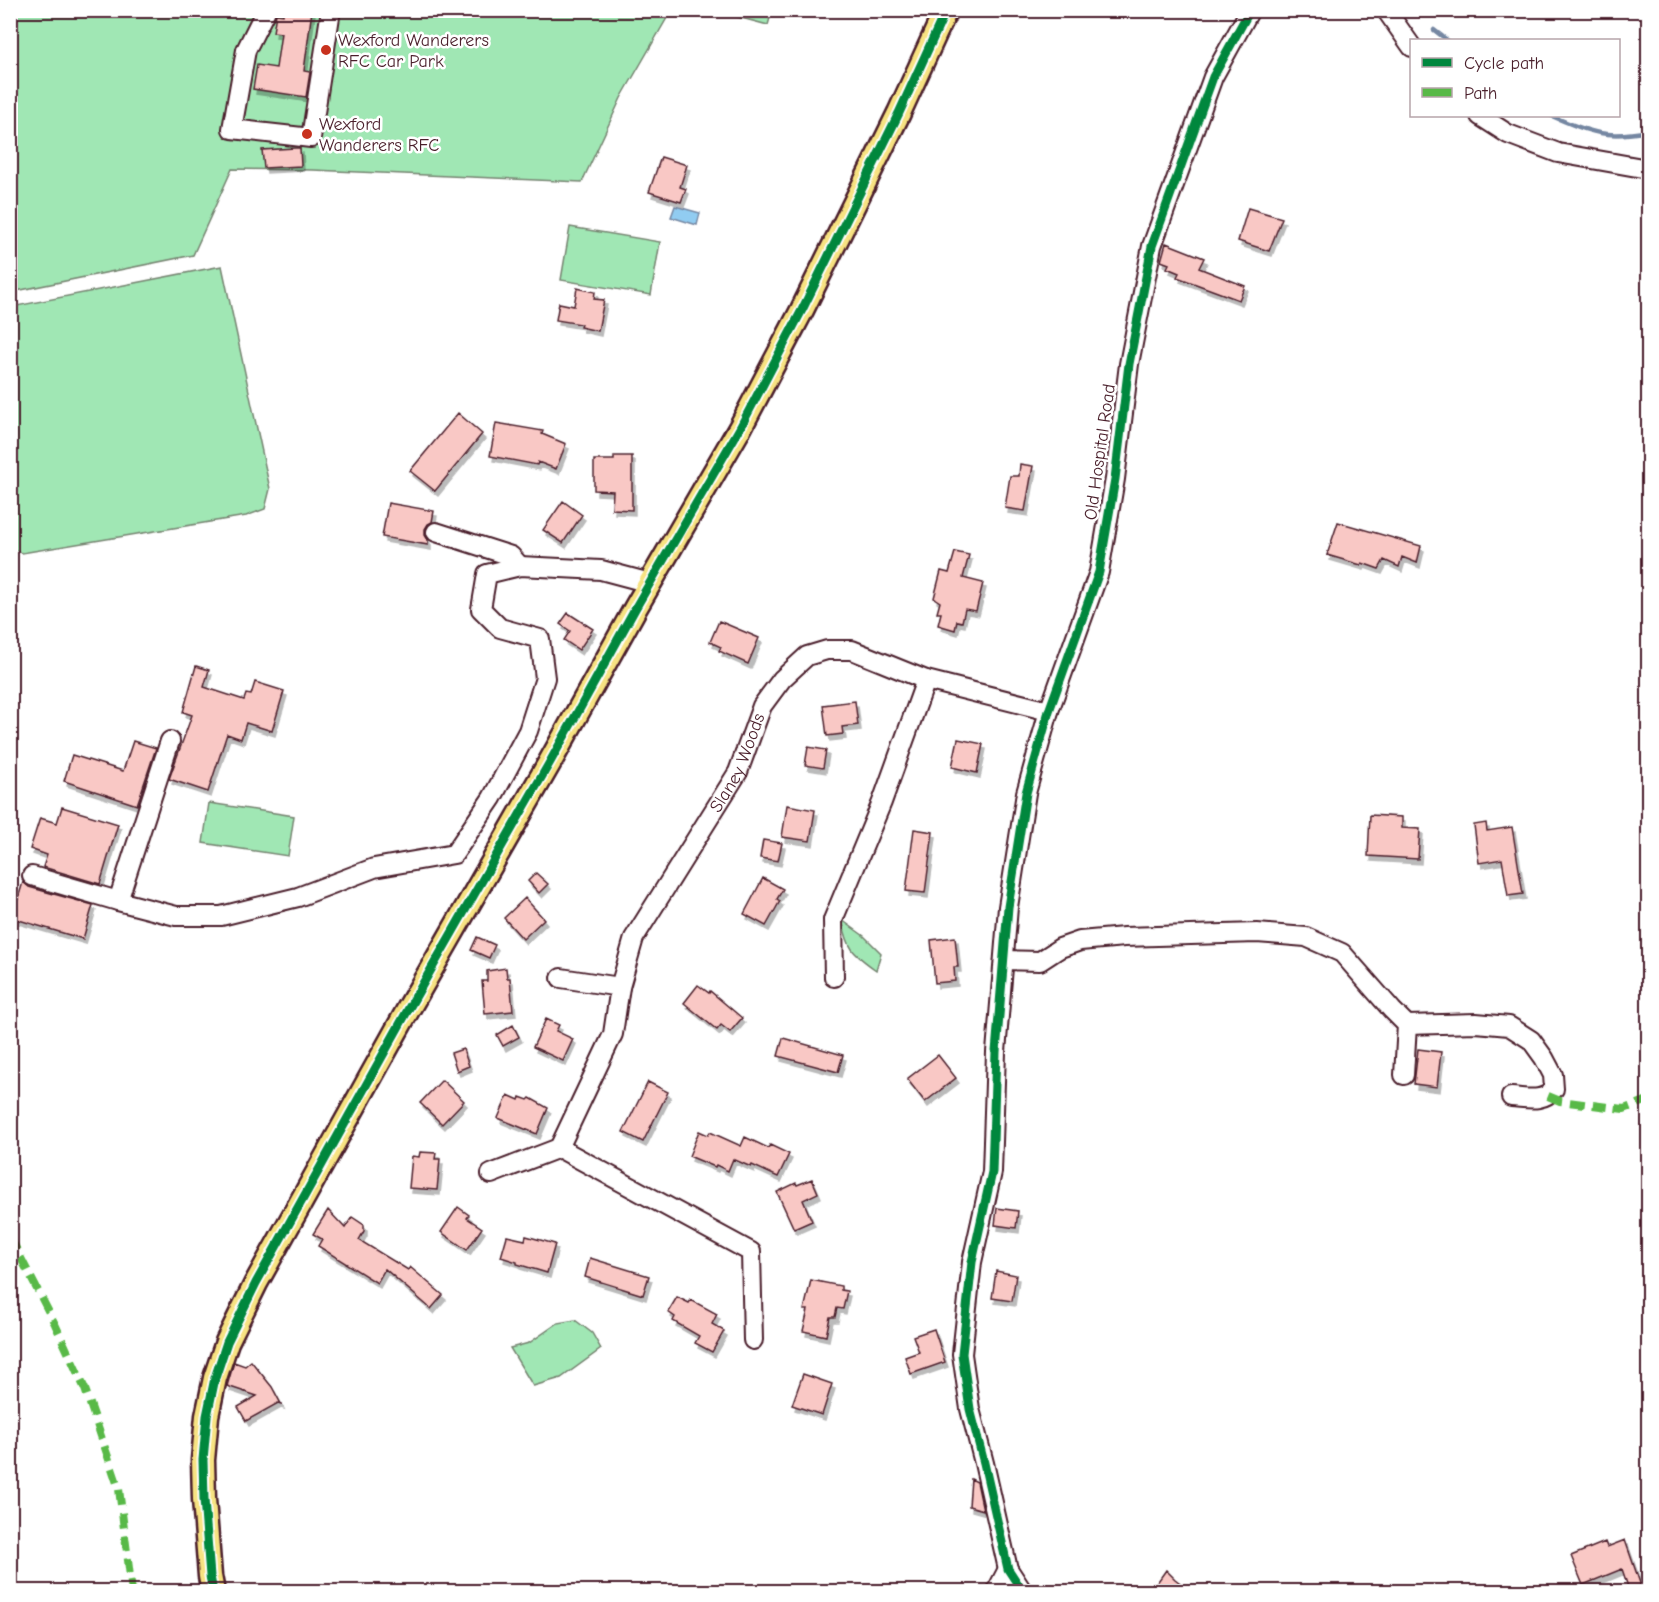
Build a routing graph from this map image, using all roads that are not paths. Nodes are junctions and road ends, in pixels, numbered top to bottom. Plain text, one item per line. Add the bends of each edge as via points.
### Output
1 (266, 10) edge
2 (331, 10) edge
3 (946, 10) edge
4 (1250, 10) edge
5 (1386, 10) edge
6 (1410, 43) edge
7 (1482, 117) edge
8 (1648, 168) edge
9 (436, 532) dead end
10 (520, 566) junction
11 (650, 583) junction
12 (926, 680) junction
13 (1049, 711) junction
14 (170, 741) dead end
15 (32, 876) dead end
16 (118, 902) junction
17 (1004, 960) junction
18 (834, 977) dead end
19 (561, 978) dead end
20 (620, 987) junction
21 (1407, 1025) junction
22 (1404, 1075) dead end
23 (1512, 1097) dead end
24 (559, 1148) junction
25 (491, 1174) dead end
26 (753, 1340) dead end
27 (1008, 1569) junction
28 (213, 1592) edge
29 (996, 1592) edge
30 (1023, 1592) edge

1 - 2 street via 246,50 232,129 311,138
3 - 11 main road via 802,310 740,428
4 - 13 street, Old Hospital Road via 1213,77 1152,246 1129,364 1099,572
5 - 6 street
7 - 8 street via 1508,134 1558,153
9 - 10 street via 512,556
10 - 11 street via 601,570
10 - 16 street via 487,574 481,609 500,628 540,639 545,678 528,731 492,798 454,854 374,868 298,897 221,916 176,916
11 - 28 main road via 256,1283 227,1342 207,1416 203,1460
12 - 13 street, Slaney Woods
12 - 18 street via 882,802 833,920
12 - 20 street, Slaney Woods via 852,650 827,650 807,656 782,679 762,706 738,772 634,938
13 - 17 street, Old Hospital Road via 1026,793
14 - 16 street
15 - 16 street
17 - 21 street via 1040,961 1060,948 1080,942 1124,938 1257,933 1306,937 1342,953
17 - 27 street, Old Hospital Road via 992,1172 972,1262 962,1354 970,1409
19 - 20 street
20 - 24 street, Slaney Woods via 613,1034
21 - 22 street
21 - 23 street via 1509,1026 1530,1040 1544,1058 1554,1089 1538,1099
24 - 25 street
24 - 26 street via 751,1252
27 - 29 street
27 - 30 street

